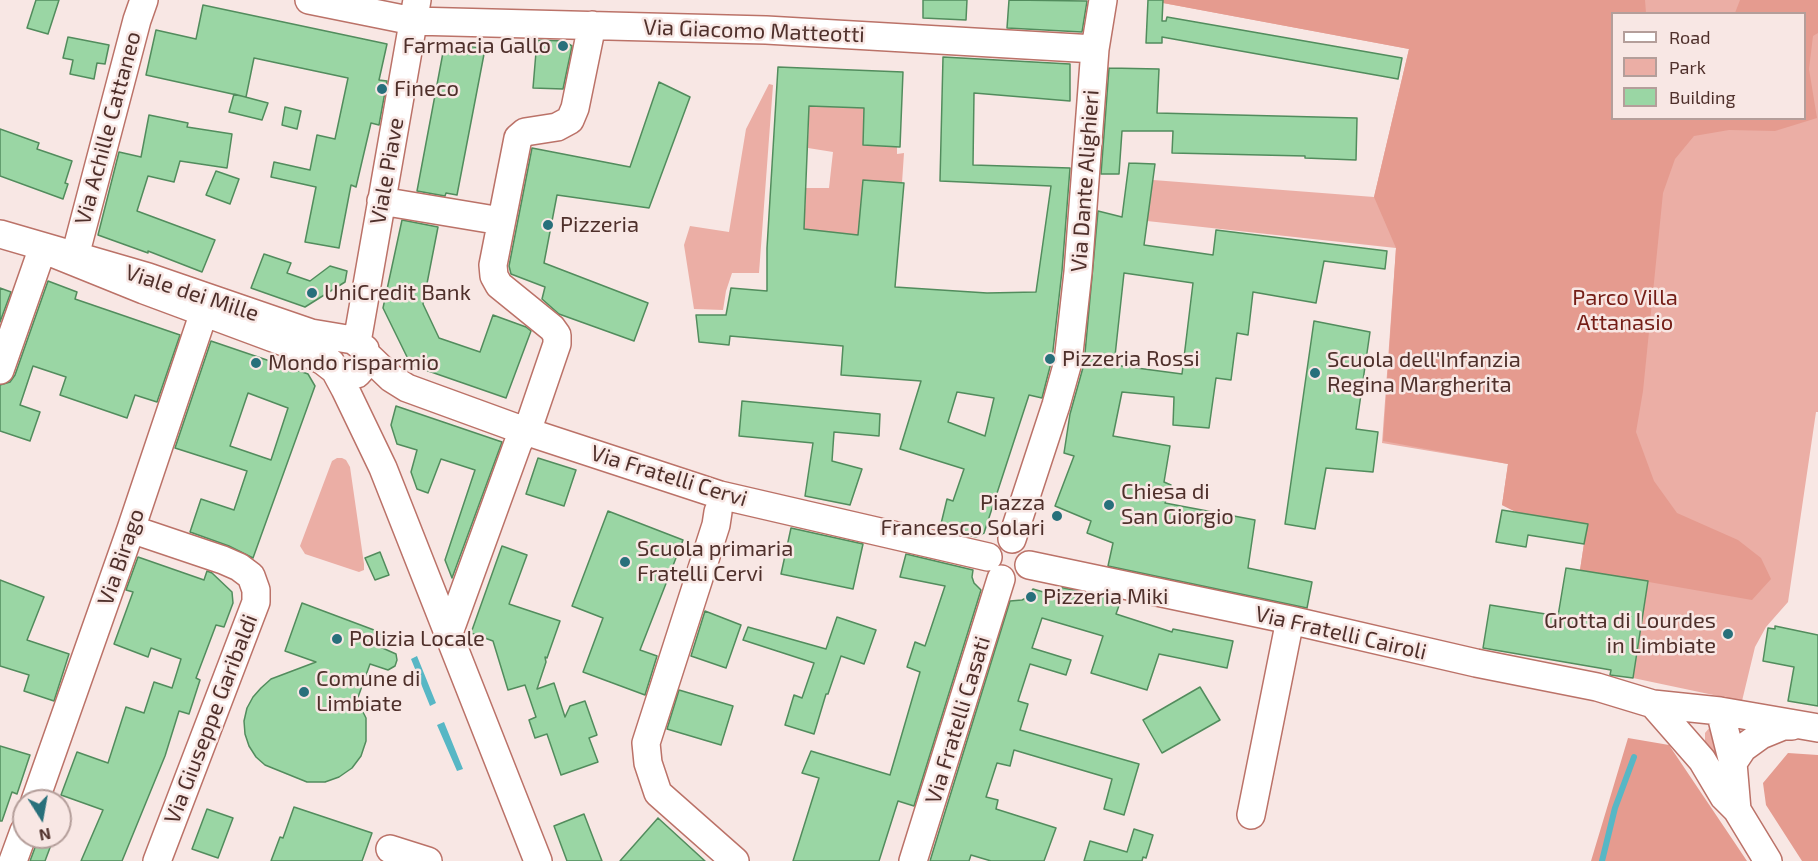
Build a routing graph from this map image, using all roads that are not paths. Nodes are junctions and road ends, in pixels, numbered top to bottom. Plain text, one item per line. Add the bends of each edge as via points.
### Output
1 (144, 0) edge
2 (309, 0) edge
3 (1103, 0) edge
4 (415, 11) edge
5 (592, 25) junction
6 (1095, 49) junction
7 (381, 201) junction
8 (501, 221) junction
9 (0, 234) edge
10 (39, 248) junction
11 (75, 256) junction
12 (204, 312) junction
13 (359, 351) junction
14 (0, 370) edge
15 (334, 370) junction
16 (525, 431) junction
17 (382, 468) junction
18 (718, 512) dead end
19 (131, 529) junction
20 (1012, 539) junction
21 (1029, 565) junction
22 (995, 568) junction
23 (1290, 621) junction
24 (449, 633) junction
25 (1657, 709) junction
26 (480, 711) junction
27 (1720, 711) junction
28 (1807, 726) edge
29 (1702, 760) junction
30 (1733, 763) junction
31 (39, 789) edge
32 (1737, 810) junction
33 (1251, 815) dead end
34 (390, 849) dead end
35 (157, 861) edge
36 (428, 861) edge
37 (538, 861) edge
38 (552, 861) edge
39 (735, 861) edge
40 (914, 861) edge
41 (1768, 861) edge

1 - 11 street, Via Achille Cattaneo
2 - 4 street, Via Giacomo Matteotti
3 - 6 street, Via Dante Alighieri
4 - 5 street, Via Giacomo Matteotti
4 - 7 street, Viale Piave
5 - 6 street, Via Giacomo Matteotti via 766,30
5 - 8 street via 570,120 557,127 525,132 518,138
6 - 20 street, Via Dante Alighieri via 1068,362
7 - 8 street
7 - 13 street, Viale Piave
8 - 16 street via 494,276 557,335 558,344
9 - 10 street, Viale dei Mille
10 - 11 street, Viale dei Mille
10 - 12 street, Viale dei Mille
10 - 14 street
11 - 13 street, Viale dei Mille via 148,277
12 - 15 street, Viale dei Mille via 307,351
12 - 19 street, Via Birago
13 - 15 street via 338,343 331,350
13 - 16 street, Via Fratelli Cervi via 407,388
13 - 17 street, Viale Piave via 363,399
15 - 17 street
16 - 22 street, Via Fratelli Cervi via 720,495 962,549
16 - 24 street
17 - 24 street
18 - 39 street via 646,743 658,793
19 - 31 street, Via Birago
19 - 35 street, Via Giuseppe Garibaldi via 239,567 251,576 256,590 256,602
20 - 21 street via 1025,547
20 - 22 street via 1003,539 993,546
21 - 22 street via 1021,576 1008,580
21 - 23 street, Via Fratelli Cairoli
22 - 40 street, Via Fratelli Casati
23 - 25 street, Via Fratelli Cairoli via 1597,687
23 - 33 street
24 - 26 street
25 - 27 street, Via Fratelli Cairoli
25 - 29 street
26 - 37 street
26 - 38 street via 507,743
27 - 28 street, Via Fratelli Cairoli
27 - 29 street via 1709,712 1698,728
27 - 30 street
28 - 30 street via 1783,726 1761,735 1743,748
29 - 32 street via 1724,797
30 - 32 street
32 - 41 street
34 - 36 street

